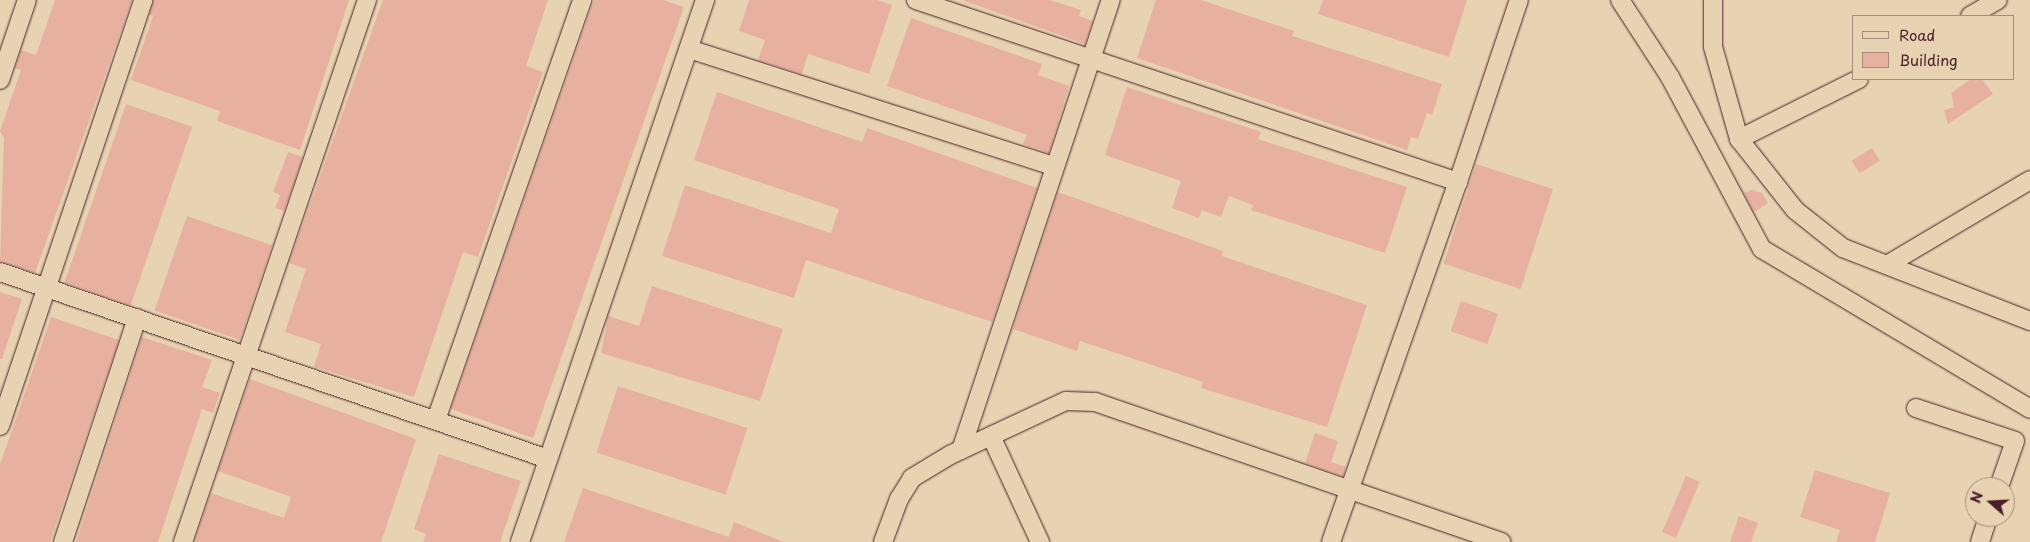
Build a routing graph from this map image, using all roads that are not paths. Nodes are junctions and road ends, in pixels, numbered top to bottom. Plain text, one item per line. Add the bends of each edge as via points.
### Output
1 (27, 0) edge
2 (143, 0) edge
3 (367, 0) edge
4 (582, 0) edge
5 (916, 0) edge
6 (1111, 0) edge
7 (1518, 0) edge
8 (1620, 0) edge
9 (1713, 0) edge
10 (1998, 0) edge
11 (699, 2) edge
12 (1972, 15) edge
13 (689, 49) junction
14 (1091, 59) junction
15 (0, 80) edge
16 (1857, 80) edge
17 (1739, 139) junction
18 (1054, 166) junction
19 (2030, 180) edge
20 (1458, 182) junction
21 (1887, 264) junction
22 (0, 272) edge
23 (47, 287) junction
24 (137, 318) junction
25 (2030, 321) edge
26 (249, 356) junction
27 (1916, 408) dead end
28 (2030, 409) edge
29 (436, 420) junction
30 (0, 426) edge
31 (991, 436) junction
32 (961, 450) junction
33 (545, 458) junction
34 (2002, 477) edge
35 (1349, 488) junction
36 (1985, 527) edge
37 (63, 542) edge
38 (183, 542) edge
39 (520, 542) edge
40 (883, 542) edge
41 (1040, 542) edge
42 (1331, 542) edge
43 (1502, 542) edge
44 (1980, 542) edge

1 - 15 street
2 - 23 street
3 - 26 street
4 - 29 street
5 - 14 street
6 - 14 street
7 - 20 street
8 - 28 street via 1670,77 1762,249
9 - 17 street via 1713,47
10 - 12 street
11 - 13 street
13 - 18 street
13 - 33 street
14 - 18 street
14 - 20 street
16 - 17 street
17 - 21 street via 1795,210 1843,248
18 - 32 street
19 - 21 street
20 - 35 street
21 - 25 street
22 - 23 street
23 - 24 street
23 - 30 street
24 - 26 street
24 - 37 street
26 - 29 street
26 - 38 street
27 - 34 street via 2015,441
29 - 33 street
31 - 32 street
31 - 35 street via 1066,401 1095,402
31 - 41 street
32 - 40 street via 912,478 899,499
33 - 39 street
35 - 42 street
35 - 43 street
36 - 44 street

